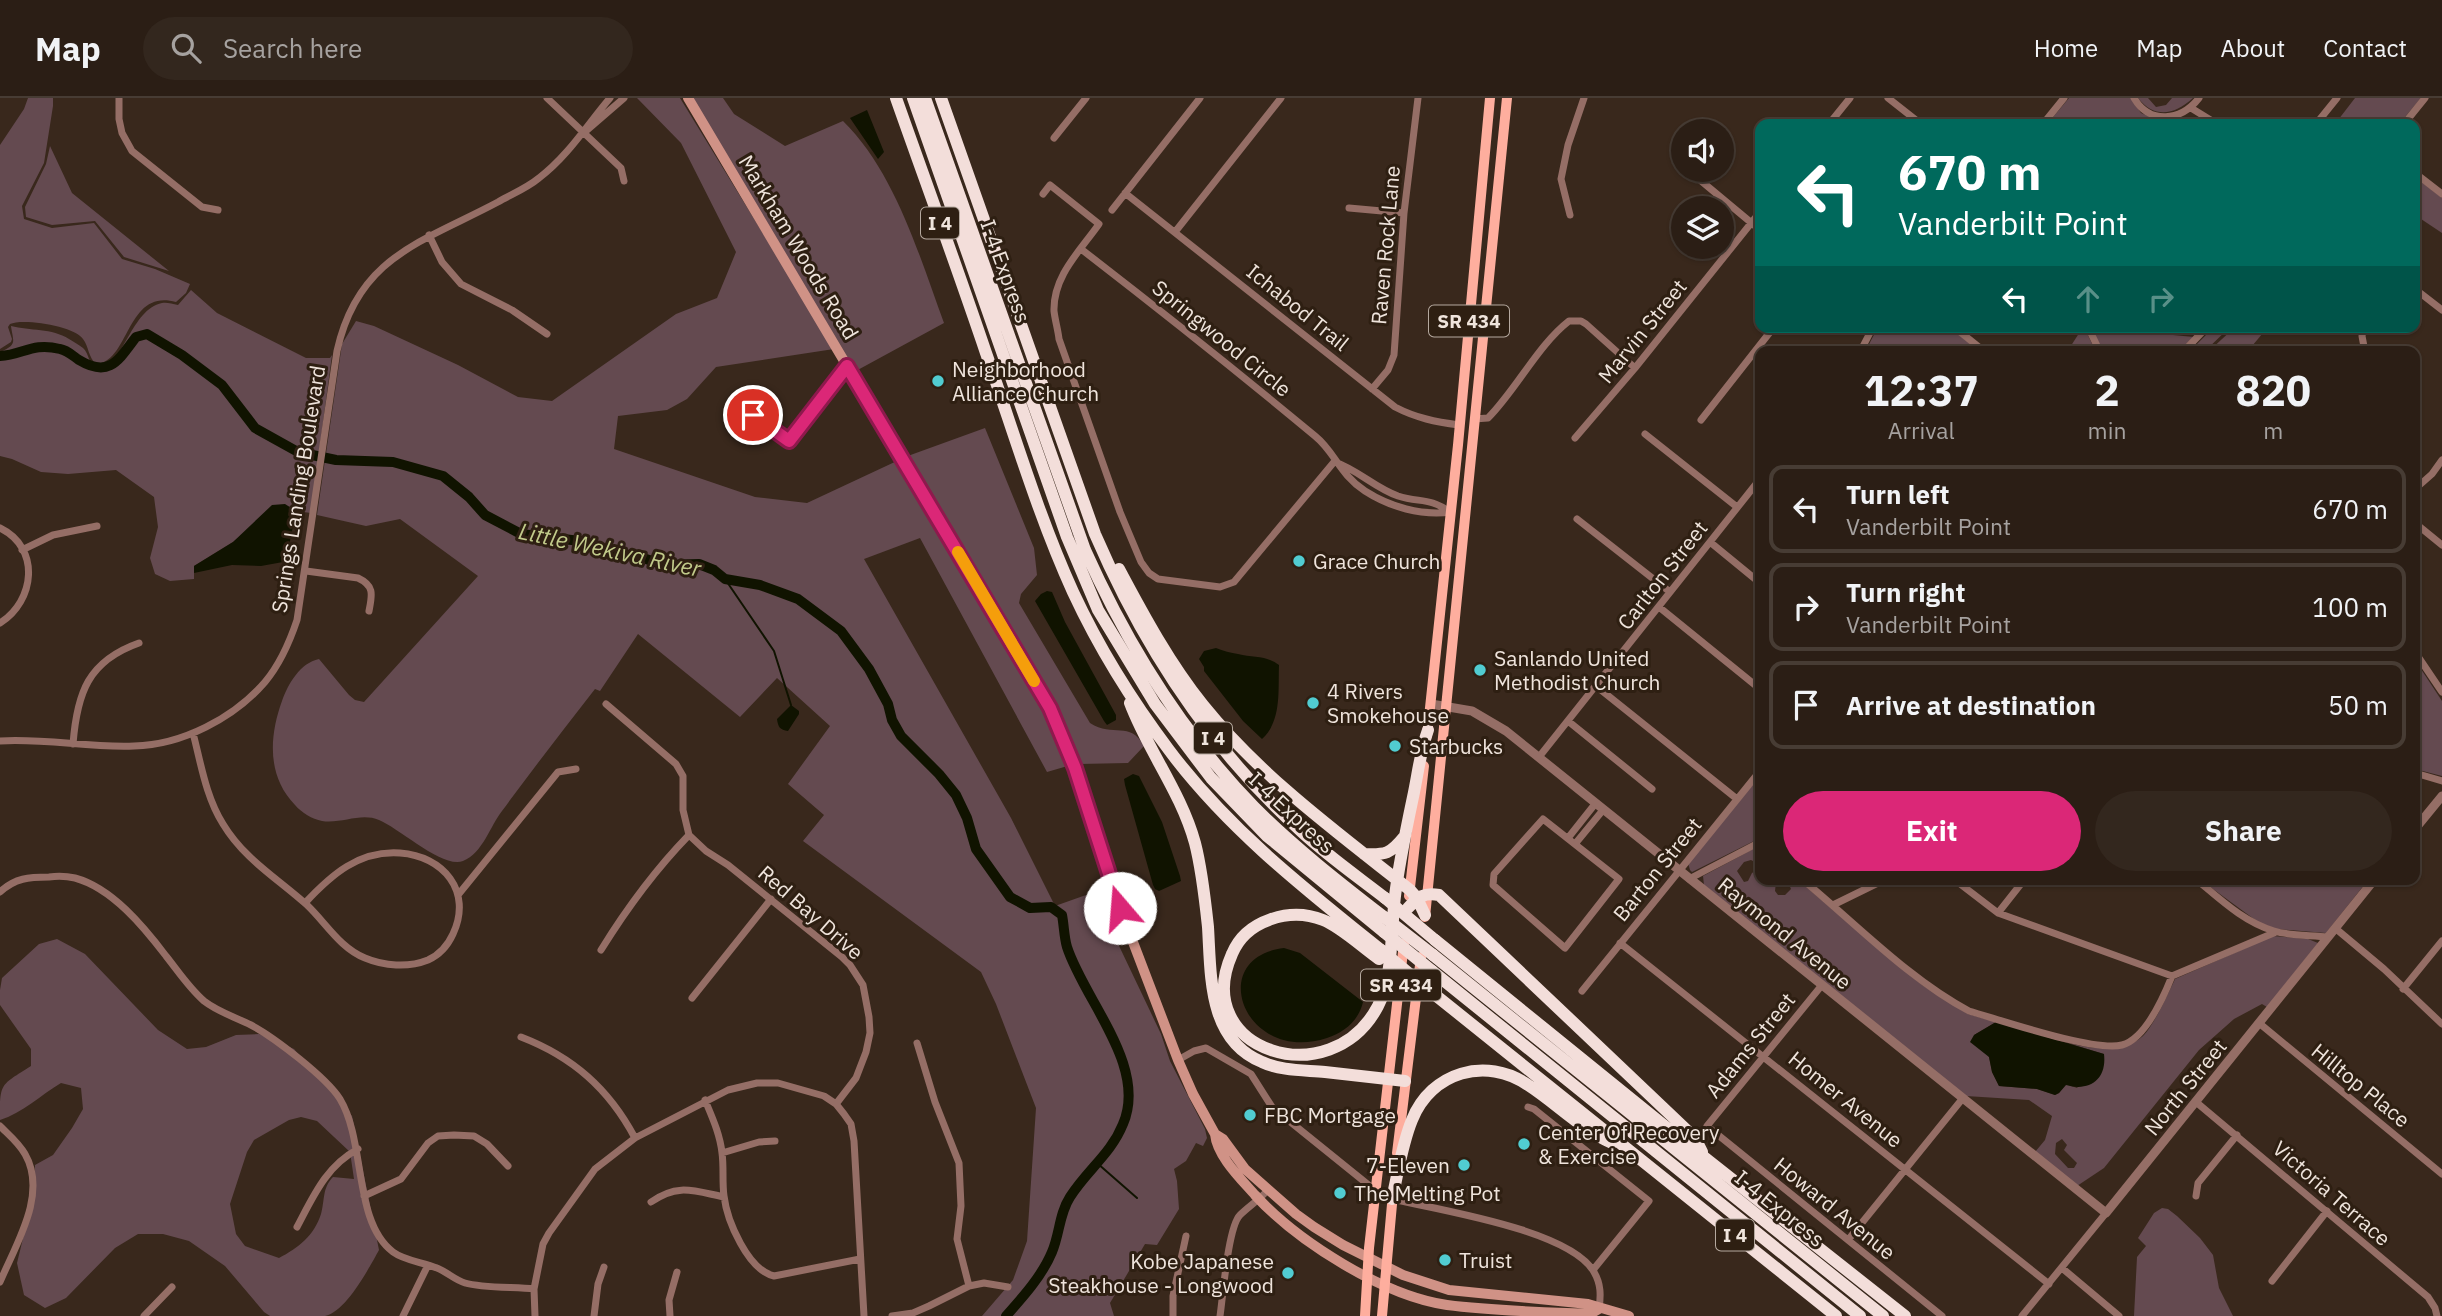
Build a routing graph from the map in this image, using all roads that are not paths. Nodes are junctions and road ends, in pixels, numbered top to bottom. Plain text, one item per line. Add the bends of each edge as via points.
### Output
1 (119, 98) edge
2 (547, 98) edge
3 (610, 98) edge
4 (624, 98) edge
5 (688, 98) edge
6 (896, 98) edge
7 (913, 98) edge
8 (925, 98) edge
9 (941, 98) edge
10 (1086, 98) edge
11 (1200, 98) edge
12 (1282, 98) edge
13 (1418, 98) edge
14 (1490, 98) edge
15 (1507, 98) edge
16 (1584, 98) edge
17 (1850, 98) edge
18 (1888, 98) edge
19 (2064, 98) edge
20 (2134, 98) edge
21 (2199, 98) edge
22 (2337, 98) edge
23 (2426, 98) edge
24 (2191, 108) junction
25 (1833, 119) edge
26 (1915, 119) edge
27 (2047, 119) edge
28 (2209, 119) edge
29 (2320, 119) edge
30 (2408, 119) edge
31 (583, 133) junction
32 (1054, 138) dead end
33 (2420, 177) edge
34 (624, 181) dead end
35 (1702, 182) edge
36 (1125, 192) junction
37 (1043, 194) dead end
38 (2442, 194) edge
39 (1480, 196) junction
40 (1349, 208) dead end
41 (218, 210) dead end
42 (1112, 210) dead end
43 (1404, 213) junction
44 (1570, 215) dead end
45 (1755, 219) edge
46 (1752, 223) junction
47 (1755, 226) edge
48 (1175, 232) junction
49 (429, 235) junction
50 (1081, 249) junction
51 (1491, 258) junction
52 (2420, 293) edge
53 (2442, 310) edge
54 (1961, 333) edge
55 (2201, 333) edge
56 (547, 334) dead end
57 (1978, 346) edge
58 (2189, 346) edge
59 (1755, 351) edge
60 (847, 366) junction
61 (1635, 368) junction
62 (1372, 389) junction
63 (753, 415) dead end
64 (1474, 419) junction
65 (1700, 420) dead end
66 (1460, 425) junction
67 (1645, 434) dead end
68 (1575, 438) dead end
69 (1458, 446) junction
70 (2442, 460) edge
71 (1334, 461) junction
72 (2420, 485) edge
73 (1755, 486) edge
74 (1737, 507) junction
75 (1451, 512) junction
76 (1465, 515) junction
77 (1577, 519) dead end
78 (97, 526) dead end
79 (2420, 527) edge
80 (0, 528) edge
81 (1095, 534) junction
82 (1710, 542) junction
83 (2442, 545) edge
84 (22, 550) junction
85 (306, 571) junction
86 (1755, 579) edge
87 (1459, 587) junction
88 (1670, 592) junction
89 (1659, 607) junction
90 (369, 611) dead end
91 (0, 623) edge
92 (139, 643) dead end
93 (2420, 659) edge
94 (1122, 683) junction
95 (1755, 685) edge
96 (1596, 686) junction
97 (2442, 692) edge
98 (606, 704) dead end
99 (1431, 704) junction
100 (1445, 705) junction
101 (1568, 721) junction
102 (1428, 730) junction
103 (193, 733) junction
104 (0, 741) edge
105 (73, 744) junction
106 (1539, 757) junction
107 (576, 769) dead end
108 (2420, 774) edge
109 (1755, 777) edge
110 (2442, 781) edge
111 (1651, 789) dead end
112 (2442, 796) edge
113 (1737, 799) junction
114 (1599, 807) junction
115 (2420, 823) edge
116 (689, 835) junction
117 (1404, 836) junction
118 (1568, 838) junction
119 (1575, 844) junction
120 (1755, 846) edge
121 (1364, 854) junction
122 (1679, 870) junction
123 (1689, 879) junction
124 (1397, 880) junction
125 (1809, 885) edge
126 (1874, 885) edge
127 (1962, 885) edge
128 (2020, 885) edge
129 (2206, 885) edge
130 (2370, 885) edge
131 (0, 892) edge
132 (458, 895) junction
133 (1415, 897) junction
134 (771, 899) junction
135 (305, 903) junction
136 (1833, 905) junction
137 (1998, 913) junction
138 (1425, 915) joint
139 (2335, 928) junction
140 (2276, 932) junction
141 (2328, 937) junction
142 (2442, 941) edge
143 (1620, 943) junction
144 (601, 950) dead end
145 (1380, 954) junction
146 (2172, 976) junction
147 (1822, 985) junction
148 (2403, 989) junction
149 (1582, 991) dead end
150 (692, 998) dead end
151 (2259, 1023) junction
152 (2442, 1024) edge
153 (522, 1037) dead end
154 (917, 1043) dead end
155 (1763, 1055) junction
156 (1178, 1060) junction
157 (1389, 1079) junction
158 (1405, 1081) junction
159 (1963, 1098) junction
160 (705, 1100) junction
161 (2196, 1102) junction
162 (836, 1104) junction
163 (1528, 1107) dead end
164 (0, 1126) edge
165 (1707, 1126) joint
166 (1215, 1134) junction
167 (2237, 1135) junction
168 (635, 1138) junction
169 (775, 1141) dead end
170 (358, 1149) junction
171 (722, 1153) junction
172 (1634, 1153) junction
173 (1704, 1156) junction
174 (508, 1166) dead end
175 (1905, 1169) junction
176 (2442, 1174) edge
177 (1268, 1190) junction
178 (1376, 1191) junction
179 (364, 1196) junction
180 (724, 1196) junction
181 (2196, 1196) dead end
182 (1392, 1199) junction
183 (1259, 1200) junction
184 (652, 1202) dead end
185 (2327, 1211) junction
186 (2106, 1213) junction
187 (297, 1227) dead end
188 (1186, 1236) dead end
189 (1848, 1240) junction
190 (1368, 1258) junction
191 (860, 1259) junction
192 (428, 1265) junction
193 (604, 1267) dead end
194 (1385, 1267) junction
195 (2062, 1268) junction
196 (1593, 1270) junction
197 (677, 1272) dead end
198 (1368, 1276) junction
199 (2272, 1281) dead end
200 (0, 1282) edge
201 (1384, 1284) junction
202 (2049, 1284) junction
203 (969, 1286) junction
204 (172, 1287) dead end
205 (1008, 1287) dead end
206 (534, 1289) junction
207 (1598, 1312) edge
208 (144, 1316) edge
209 (403, 1316) edge
210 (535, 1316) edge
211 (594, 1316) edge
212 (670, 1316) edge
213 (864, 1316) edge
214 (892, 1316) edge
215 (1173, 1316) edge
216 (1220, 1316) edge
217 (1365, 1316) edge
218 (1382, 1316) edge
219 (1629, 1316) edge
220 (1836, 1316) edge
221 (1860, 1316) edge
222 (1883, 1316) edge
223 (1905, 1316) edge
224 (1942, 1316) edge
225 (2022, 1316) edge
226 (2119, 1316) edge
227 (2437, 1316) edge

1 - 41 street via 122,130 132,151 202,207
2 - 31 street
3 - 31 street, Springs Landing Boulevard
4 - 31 street, Springs Landing Boulevard
5 - 60 main road, Markham Woods Road
6 - 94 highway, I 4 via 1037,500 1073,592
7 - 221 highway, I-4 Express, bridge via 1068,537 1104,620 1155,704 1211,778 1267,836
8 - 222 highway, I-4 Express, bridge via 1085,550 1133,646 1193,736 1255,807 1298,847
9 - 81 highway, I 4
10 - 32 street
11 - 36 street
12 - 48 street
13 - 43 street, Raven Rock Lane
14 - 39 main road, SR 434
15 - 51 main road, SR 434
16 - 44 street via 1561,179
17 - 25 street
18 - 26 street
19 - 27 street
20 - 24 street via 2154,116 2183,114
21 - 24 street
22 - 29 street
23 - 30 street
24 - 28 street
31 - 34 street via 621,168
31 - 49 street, Springs Landing Boulevard via 538,179
33 - 38 street
35 - 46 street
36 - 42 street
36 - 48 street, Ichabod Trail
37 - 50 street via 1050,185 1099,225
39 - 51 main road via 1490,201 1486,243
39 - 66 main road, SR 434
40 - 43 street
43 - 62 street, Raven Rock Lane via 1394,355
45 - 46 street, Marvin Street
46 - 47 street
46 - 61 street, Marvin Street
48 - 62 street, Ichabod Trail
49 - 56 street via 442,262 461,285
49 - 85 street, Springs Landing Boulevard via 378,271 341,331
50 - 71 street, Springwood Circle via 1321,441
50 - 71 street via 1057,286 1054,311 1059,339 1120,512 1149,573 1158,579 1220,587 1234,582
51 - 64 main road, SR 434
52 - 53 street
54 - 57 street
55 - 58 street
59 - 65 street
60 - 63 street via 789,441
60 - 156 main road, Markham Woods Road via 1050,708
61 - 64 street via 1586,324 1569,321 1501,405 1488,418
61 - 68 street, Marvin Street
62 - 66 street, Ichabod Trail via 1413,416
64 - 76 main road, SR 434
66 - 69 main road, SR 434
67 - 74 street
69 - 75 main road, SR 434
69 - 76 main road via 1459,502
70 - 72 street
71 - 75 street, Springwood Circle via 1400,496 1437,502
71 - 75 street, Springwood Circle via 1362,490 1389,504 1437,514
73 - 74 street, Carlton Street
74 - 82 street, Carlton Street
75 - 87 main road via 1458,520 1454,568
75 - 99 main road, SR 434
76 - 87 main road, SR 434
77 - 88 street
78 - 84 street via 53,535
79 - 83 street
80 - 84 street
81 - 121 highway via 1202,704 1261,767
81 - 173 highway, I 4, bridge via 1126,604 1202,725 1280,812
82 - 86 street
82 - 88 street, Carlton Street
84 - 91 street via 30,573 28,587 19,607
85 - 90 street via 366,582 373,595
85 - 103 street, Springs Landing Boulevard via 297,620 274,670 252,695
87 - 100 main road, SR 434
88 - 89 street, Carlton Street
89 - 95 street
89 - 96 street, Carlton Street
92 - 105 street via 111,655 92,676 79,703
93 - 97 street
94 - 145 highway, I 4 via 1169,750 1227,818
94 - 157 highway via 1182,806 1194,842 1215,1004 1236,1046 1262,1063 1285,1068
96 - 101 street, Carlton Street
96 - 113 street
98 - 116 street via 676,764 683,776
99 - 100 street, Raymond Avenue
99 - 102 main road, SR 434
100 - 106 street, Raymond Avenue via 1482,715
100 - 133 main road, SR 434 via 1439,775
101 - 106 street, Carlton Street
101 - 111 street
102 - 117 highway
102 - 133 main road, SR 434
103 - 105 street, Springs Landing Boulevard via 148,746
103 - 135 street via 215,810 235,843
104 - 105 street, Springs Landing Boulevard
106 - 114 street, Raymond Avenue
107 - 132 street via 558,772
108 - 110 street
109 - 113 street, Barton Street
112 - 115 street
113 - 122 street, Barton Street
114 - 118 street
114 - 119 street
114 - 122 street, Raymond Avenue
116 - 134 street, Red Bay Drive
116 - 144 street via 653,874
117 - 121 highway via 1391,852
117 - 124 highway
118 - 119 street
118 - 119 street via 1542,819 1492,881 1565,948 1619,879
120 - 123 street
121 - 124 highway
122 - 123 street, Raymond Avenue
122 - 143 street, Barton Street
123 - 147 street, Raymond Avenue
124 - 133 highway
124 - 145 highway via 1386,986 1378,1007 1346,1041 1325,1052 1276,1052 1248,1038 1228,1007 1225,971 1233,951 1252,930 1279,916 1325,921
125 - 136 street
126 - 136 street
127 - 137 street
128 - 137 street
129 - 140 street via 2244,918
130 - 139 street, North Street
131 - 170 street via 25,877 67,876 106,894 153,940 192,990 215,1009 262,1032 330,1086 347,1112
132 - 135 street via 450,878 434,863 395,853 368,857 337,871
132 - 135 street via 457,926 444,948 428,960 401,965 353,952
133 - 138 highway
133 - 157 main road, SR 434
133 - 173 highway via 1439,895 1695,1138
134 - 150 street
134 - 162 street, Red Bay Drive via 842,957 863,985 870,1033 866,1052 856,1078
136 - 146 street via 1953,1003 2084,1043 2123,1045 2132,1040
137 - 146 street
138 - 158 main road, SR 434
139 - 141 street, North Street
139 - 148 street
140 - 141 street
140 - 146 street
141 - 151 street, North Street
142 - 148 street
143 - 149 street, Barton Street
143 - 155 street, Homer Avenue
145 - 172 highway, I 4, bridge
147 - 155 street, Adams Street
147 - 159 street, Raymond Avenue
148 - 152 street
151 - 161 street, North Street
151 - 176 street, Hilltop Place
153 - 168 street via 559,1054 594,1082
154 - 203 street via 959,1163 957,1239
155 - 165 street, Adams Street
155 - 175 street, Homer Avenue
156 - 166 main road, Markham Woods Road
156 - 178 street via 1206,1048 1251,1074 1272,1107
157 - 158 highway
157 - 178 main road, SR 434
158 - 182 main road, SR 434
159 - 175 street
159 - 186 street, Raymond Avenue
160 - 162 street via 757,1083 778,1083
160 - 168 street
160 - 171 street
161 - 167 street, Victoria Terrace
161 - 186 street, North Street
162 - 191 street via 851,1124 854,1141
163 - 196 street via 1648,1201
164 - 200 street via 26,1155 34,1199
165 - 189 street, Howard Avenue
166 - 177 main road, Markham Woods Road
166 - 183 main road, Markham Woods Road via 1226,1159
167 - 181 street via 2198,1183
167 - 185 street, Victoria Terrace
168 - 206 street via 595,1169 548,1233
169 - 171 street
170 - 179 street
170 - 187 street via 332,1167
171 - 180 street
172 - 182 highway via 1605,1140 1514,1076 1472,1070 1440,1084 1415,1113
172 - 220 highway, I 4
173 - 223 highway, I 4
174 - 179 street via 474,1136 439,1136 428,1143 401,1179
175 - 189 street
175 - 202 street, Homer Avenue
177 - 183 street
177 - 190 main road, Markham Woods Road via 1305,1220
178 - 190 main road, SR 434
179 - 192 street via 376,1231 391,1251
180 - 184 street via 674,1189
180 - 191 street via 746,1253 768,1275
182 - 194 main road, SR 434
182 - 196 street via 1527,1230 1572,1252
183 - 198 main road, Markham Woods Road via 1333,1258
183 - 216 street via 1239,1216 1232,1230
185 - 199 street
185 - 227 street, Victoria Terrace via 2428,1297
186 - 195 street, North Street
188 - 215 street
189 - 224 street, Howard Avenue
190 - 194 main road, Markham Woods Road
190 - 198 main road, SR 434
191 - 213 street
192 - 206 street via 464,1283
192 - 209 street
193 - 211 street
194 - 201 main road, SR 434
194 - 207 main road, Markham Woods Road via 1449,1290 1576,1302
195 - 202 street, North Street
195 - 226 street
196 - 207 street via 1601,1293
197 - 212 street via 669,1300
198 - 201 main road, Markham Woods Road
198 - 217 main road, SR 434
201 - 207 main road, Markham Woods Road via 1448,1305 1499,1311
201 - 218 main road, SR 434
202 - 225 street, North Street
203 - 205 street
203 - 214 street via 929,1306
204 - 208 street
206 - 210 street
207 - 219 main road

